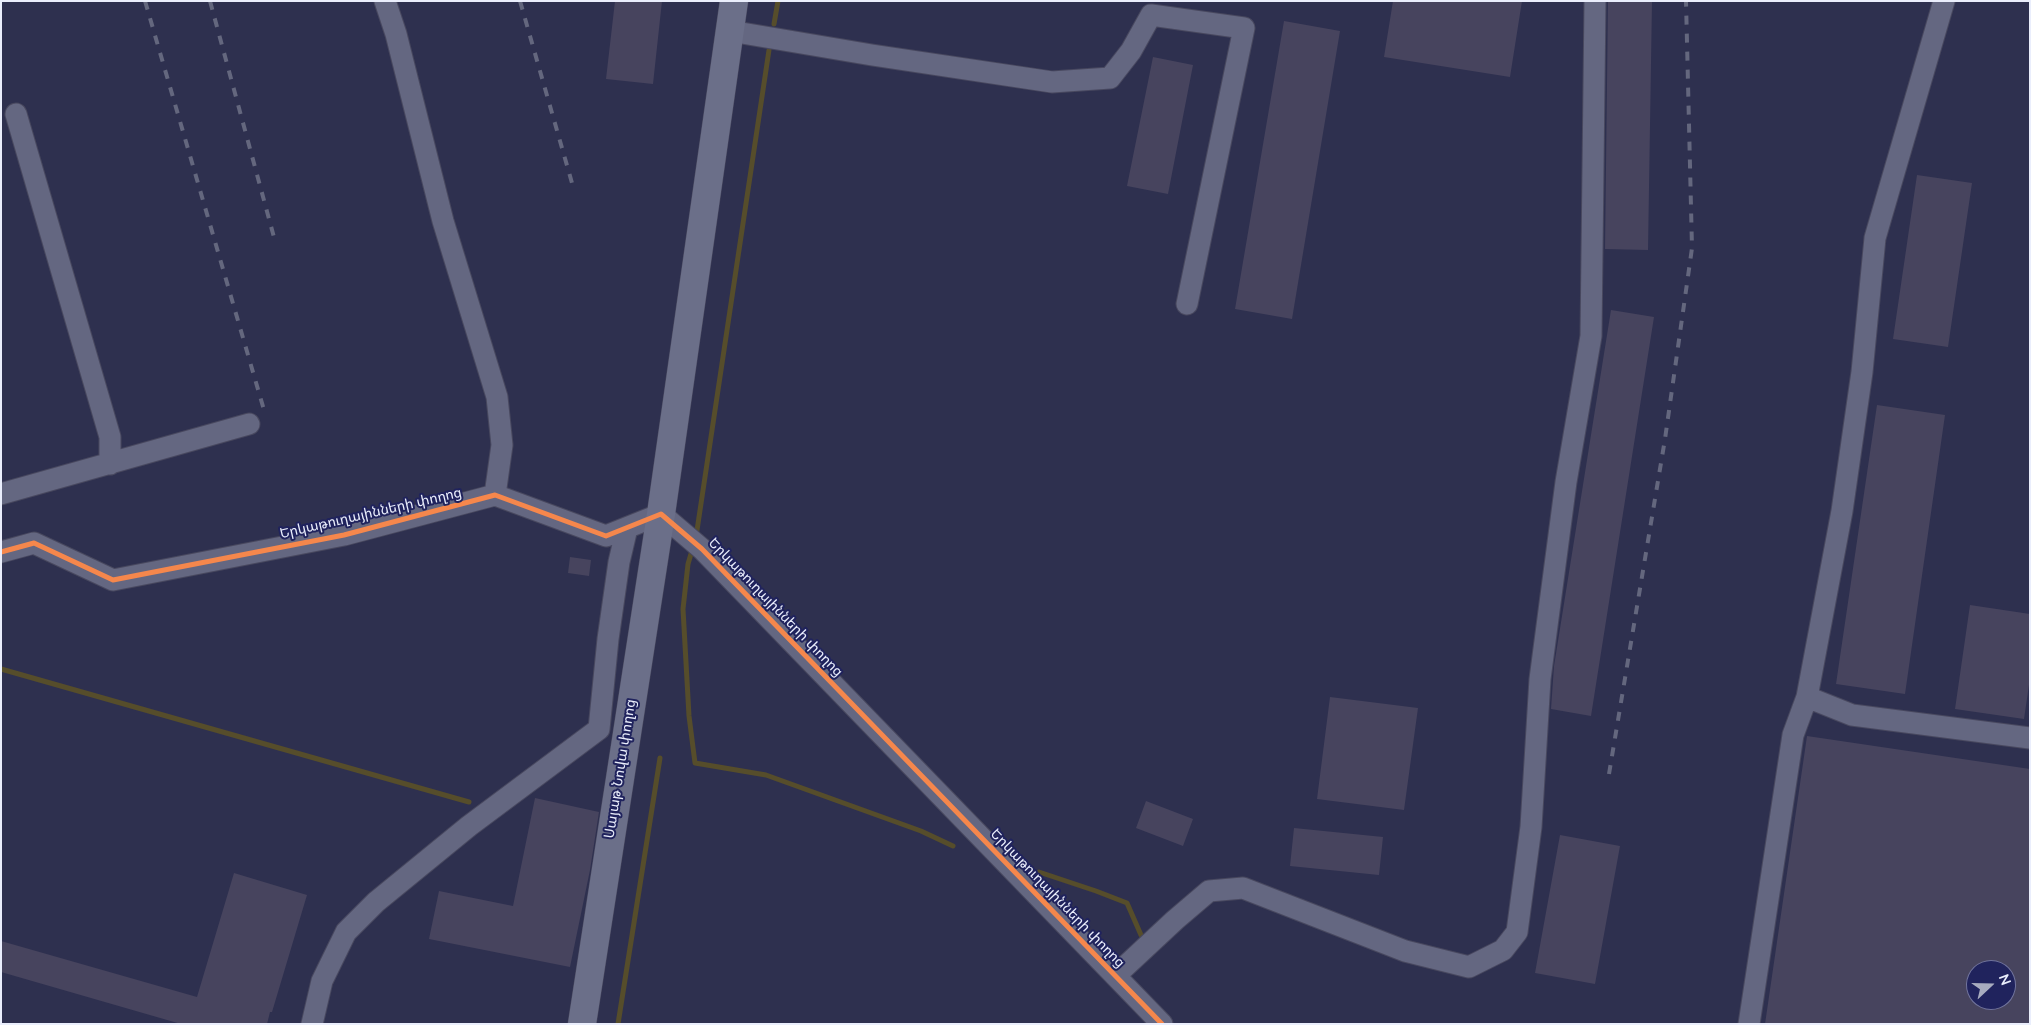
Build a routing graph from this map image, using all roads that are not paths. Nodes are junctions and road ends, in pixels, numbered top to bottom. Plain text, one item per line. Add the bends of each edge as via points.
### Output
1 (385, 1) edge
2 (734, 1) edge
3 (1594, 1) edge
4 (1944, 1) edge
5 (730, 30) junction
6 (16, 114) dead end
7 (1187, 304) dead end
8 (249, 424) dead end
9 (110, 464) junction
10 (1, 494) edge
11 (496, 495) junction
12 (671, 523) junction
13 (627, 528) junction
14 (1, 552) edge
15 (1807, 697) junction
16 (2030, 738) edge
17 (1116, 976) junction
18 (312, 1024) edge
19 (582, 1024) edge
20 (1162, 1024) edge
21 (1749, 1024) edge

1 - 11 street via 443,221 497,398 502,445
2 - 5 main road, Սայաթ Նովա փողոց
3 - 17 street via 1591,336 1566,482 1540,679 1530,827 1517,932 1503,950 1469,967 1405,951 1243,888 1209,891
4 - 15 street via 1875,238 1862,372 1842,511
5 - 7 street via 872,56 1052,82 1110,78 1151,15 1244,28
5 - 12 main road, Սայաթ Նովա փողոց
6 - 9 street via 110,437
8 - 9 street
9 - 10 street
11 - 13 street via 606,536
11 - 14 street, Երկաթուղայինների փողոց via 344,535 113,580 34,543
12 - 13 street
12 - 17 street, Երկաթուղայինների փողոց via 702,549
12 - 19 main road, Սայաթ Նովա փողոց
13 - 18 street via 608,639 599,729 462,831 376,902 346,932 322,981
15 - 16 street via 1852,715
15 - 21 street via 1794,735
17 - 20 street, Երկաթուղայինների փողոց

